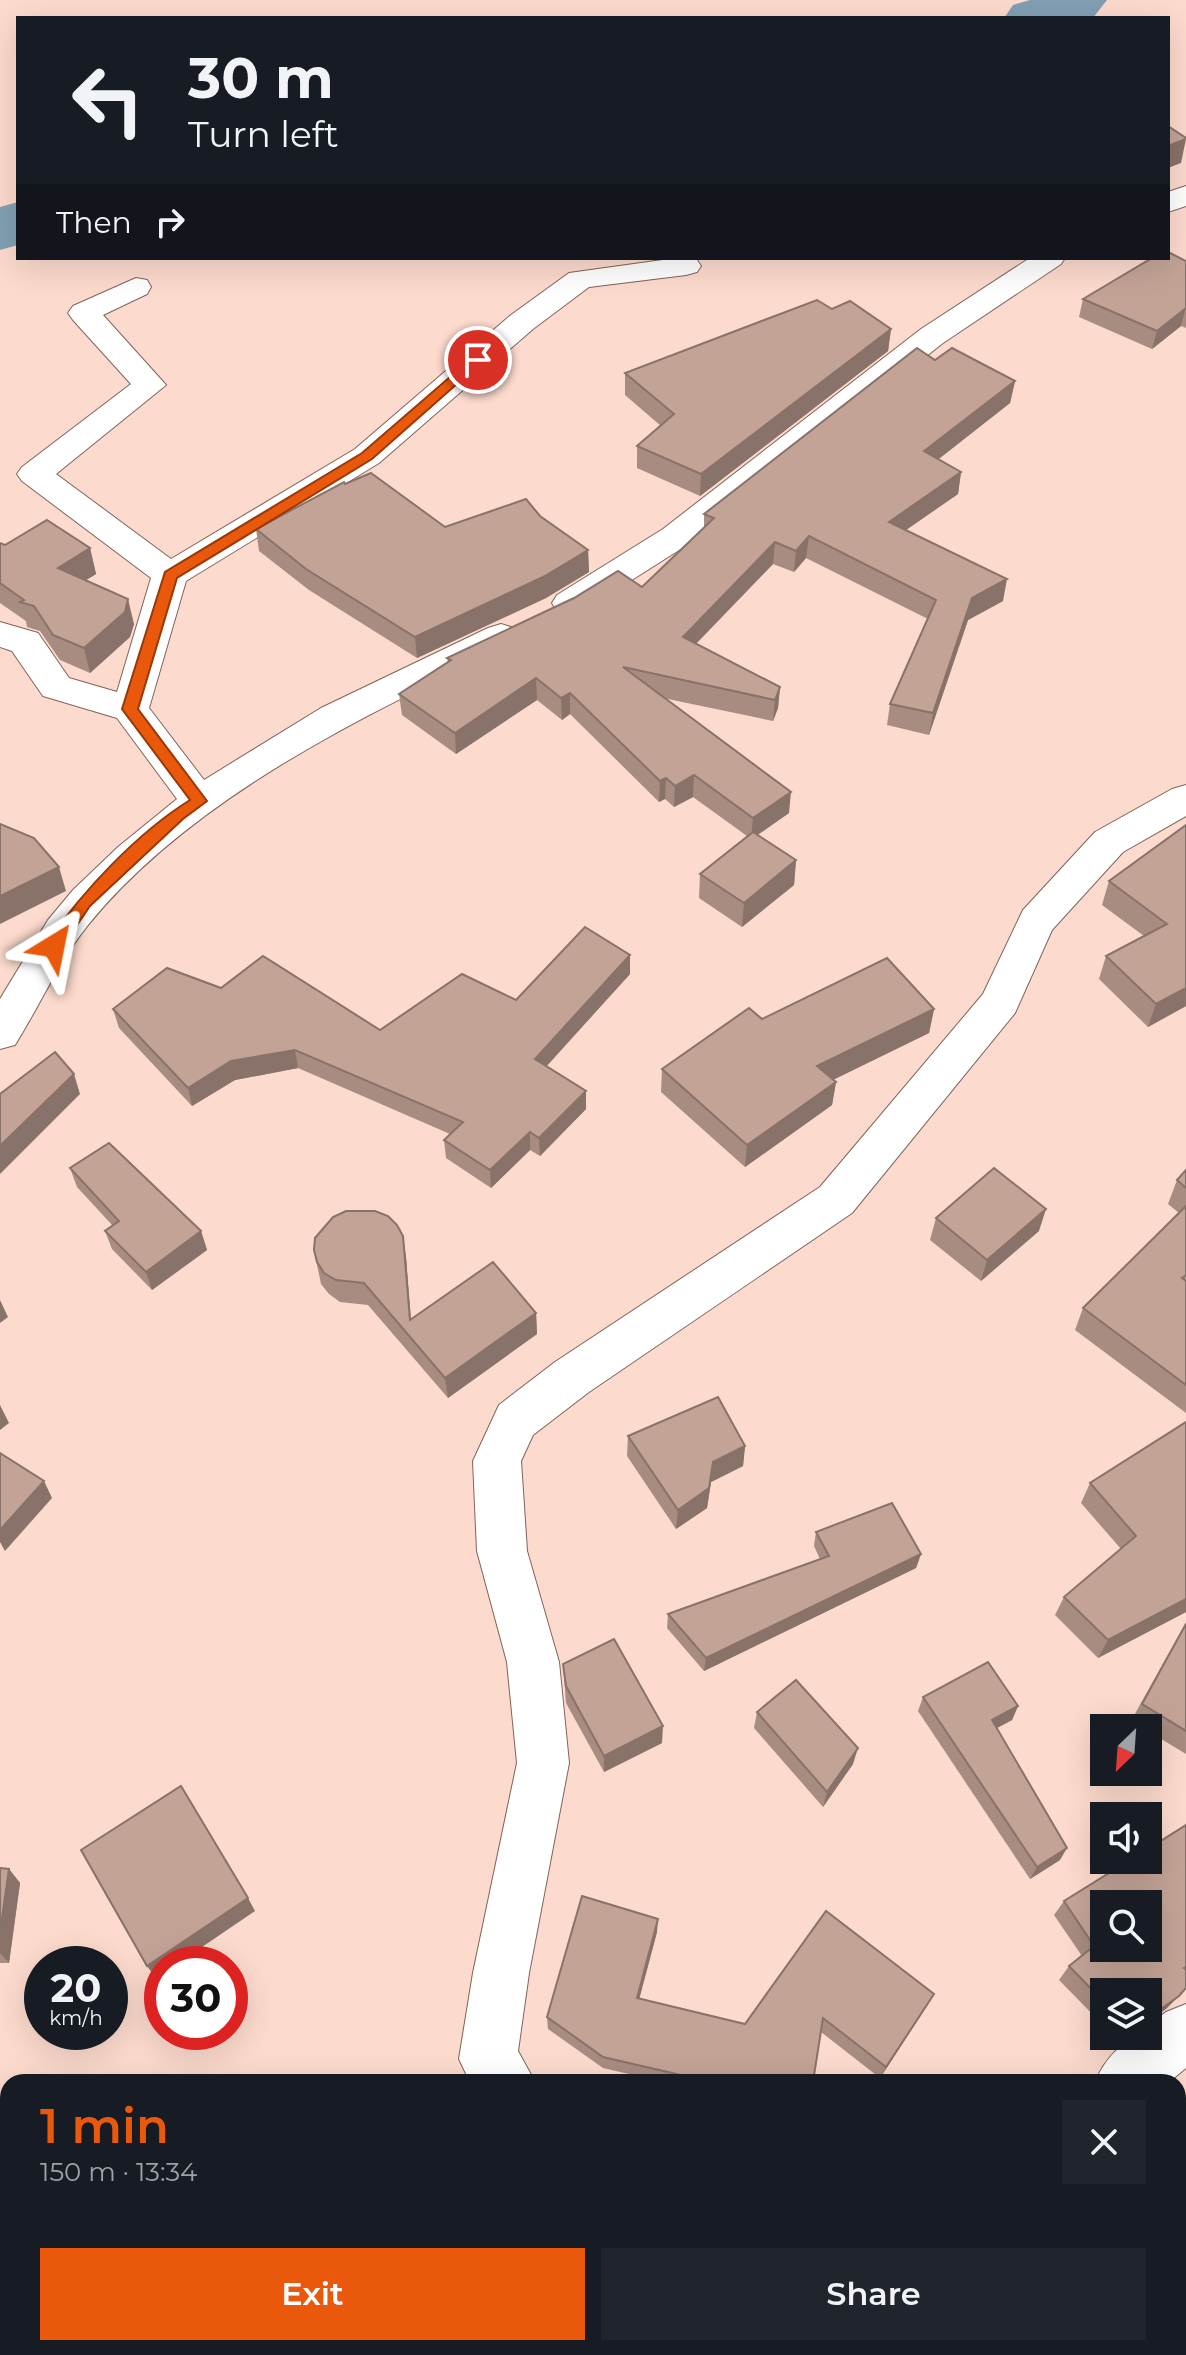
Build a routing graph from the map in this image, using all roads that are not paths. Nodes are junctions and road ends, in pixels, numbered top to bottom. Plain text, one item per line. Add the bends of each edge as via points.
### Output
1 (1047, 260) edge
2 (686, 266) dead end
3 (136, 287) dead end
4 (170, 575) junction
5 (0, 634) edge
6 (130, 709) junction
7 (1186, 799) edge
8 (199, 801) junction
9 (0, 1033) edge
10 (1186, 2032) edge
11 (500, 2074) edge
12 (1134, 2074) edge

1 - 8 street via 932,336 675,537 540,618 333,716
2 - 4 street via 580,279 367,456
3 - 4 street via 84,313 150,385 34,474
4 - 6 street
5 - 6 street via 25,642 56,687
6 - 8 street
7 - 11 street via 1109,842 1037,921 1000,1002 836,1200 516,1420 497,1461 502,1551 533,1662 543,1763 488,2059
8 - 9 street via 85,901
10 - 12 street

